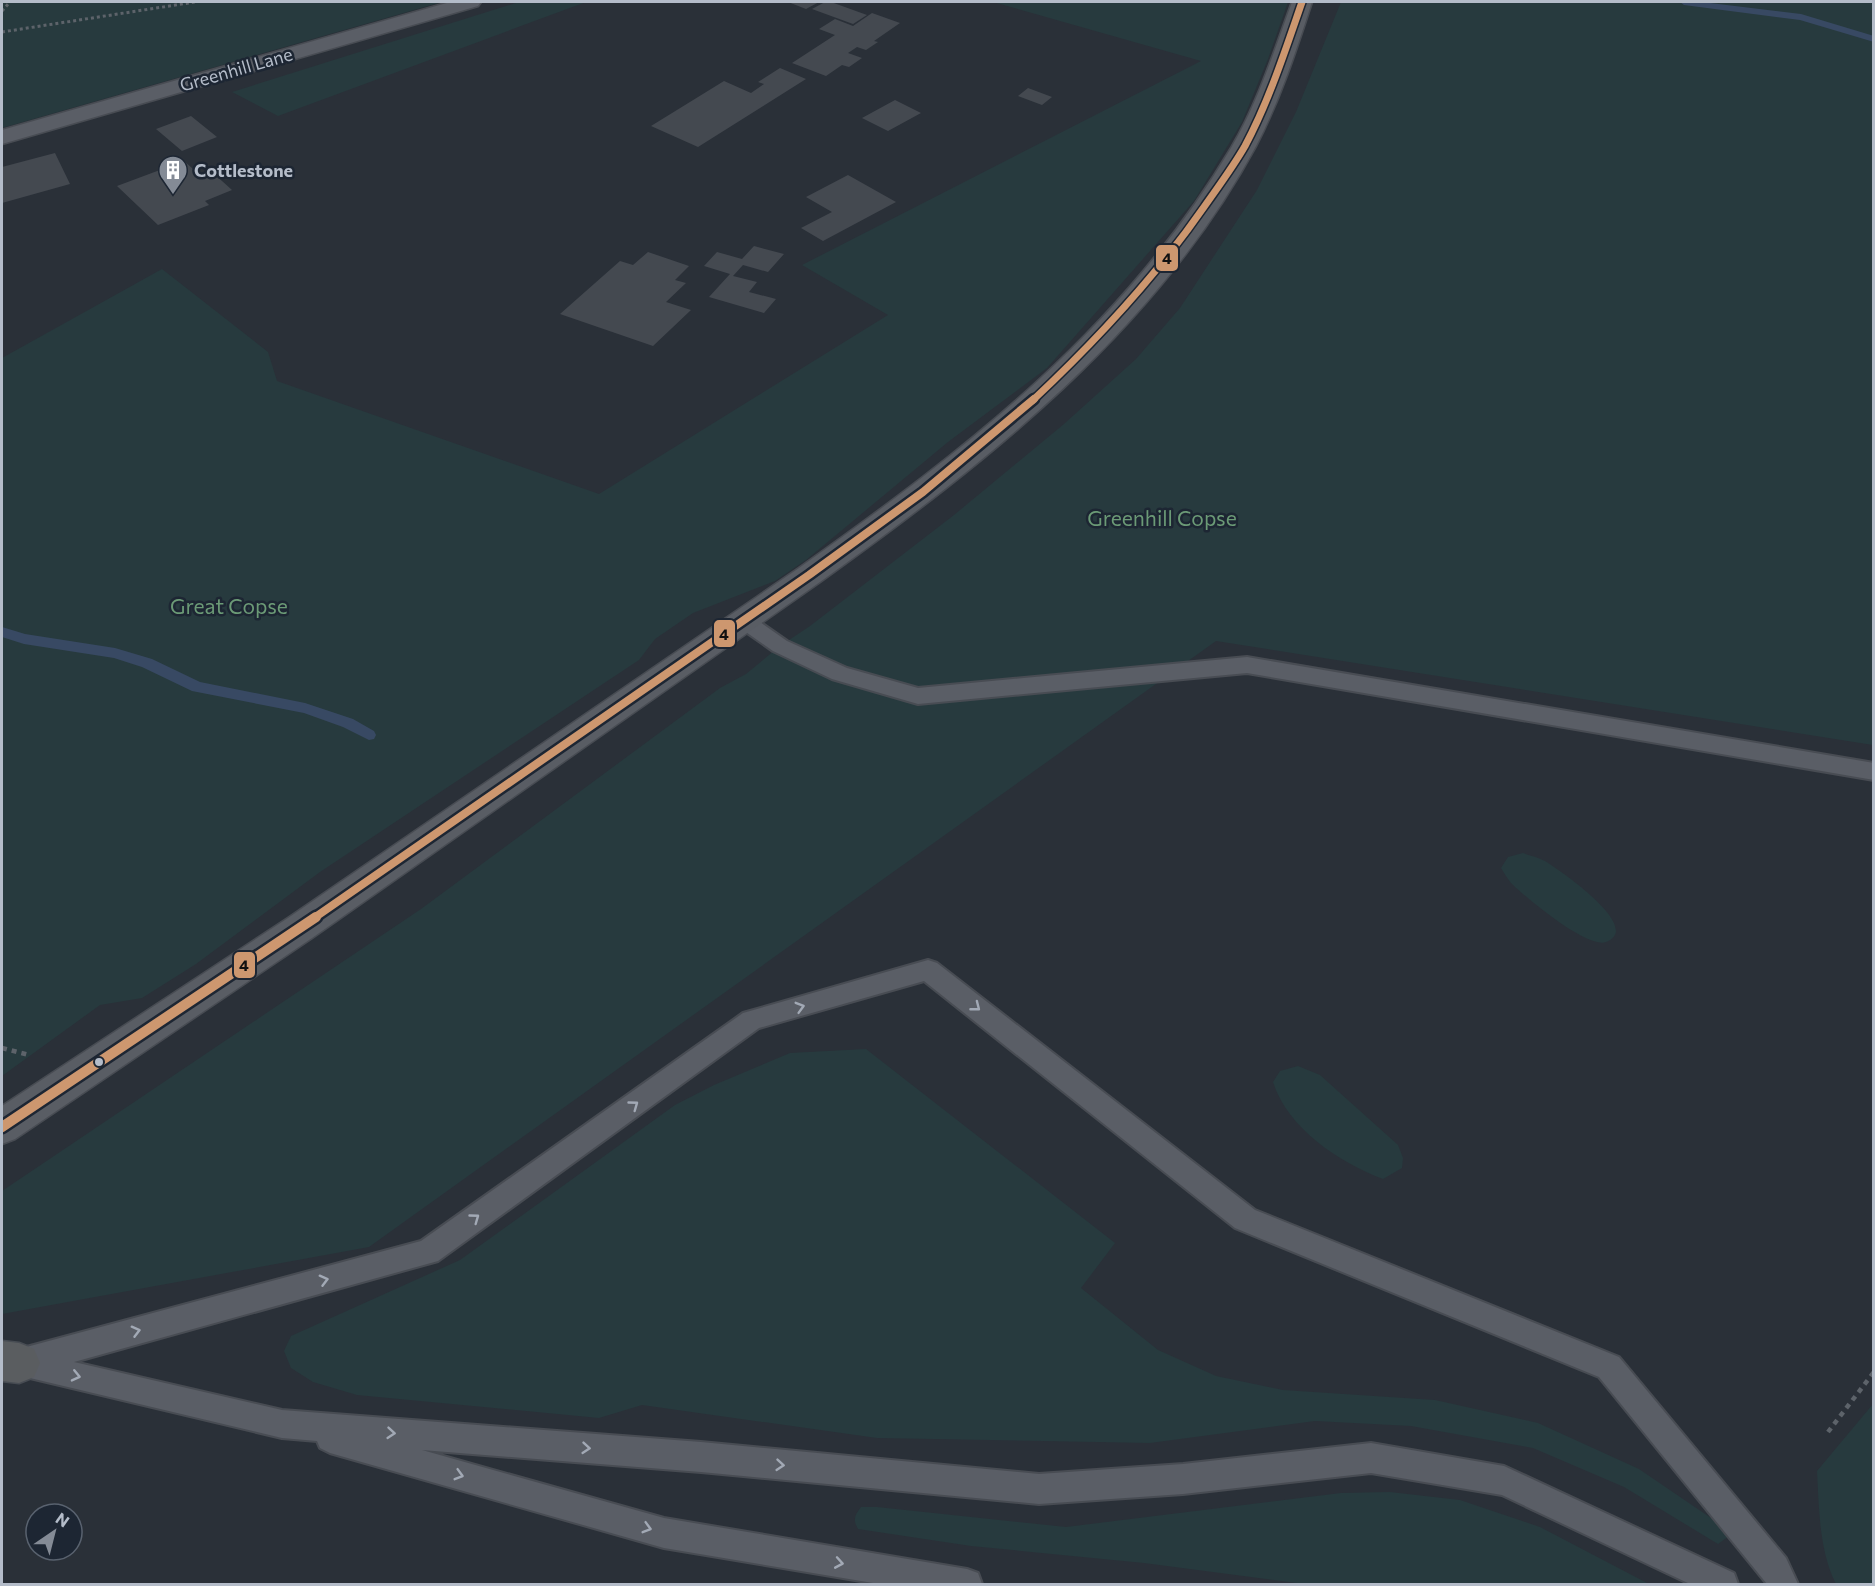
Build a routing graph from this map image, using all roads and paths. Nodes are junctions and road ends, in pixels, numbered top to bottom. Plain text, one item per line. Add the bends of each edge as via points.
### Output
1 (10, 2) edge
2 (195, 2) edge
3 (471, 2) edge
4 (1302, 2) edge
5 (2, 11) edge
6 (2, 32) edge
7 (2, 137) edge
8 (743, 620) junction
9 (1874, 772) edge
10 (2, 1127) edge
11 (10, 1362) edge
12 (1874, 1372) edge
13 (282, 1424) junction
14 (1828, 1432) dead end
15 (967, 1584) edge
16 (1723, 1584) edge
17 (1783, 1584) edge

1 - 5 path
2 - 6 path
3 - 7 street, Greenhill Lane
4 - 8 street via 1271,91 1244,146 1179,247 1128,308 978,451
8 - 9 lane via 780,646 840,674 918,696 1247,665
8 - 10 street via 202,994
11 -> 13 lane
11 -> 17 lane via 428,1252 752,1020 928,970 1245,1219 1609,1367 1775,1569
12 - 14 path
13 -> 15 lane via 664,1533
13 -> 16 lane via 689,1456 1039,1490 1371,1458 1504,1481

